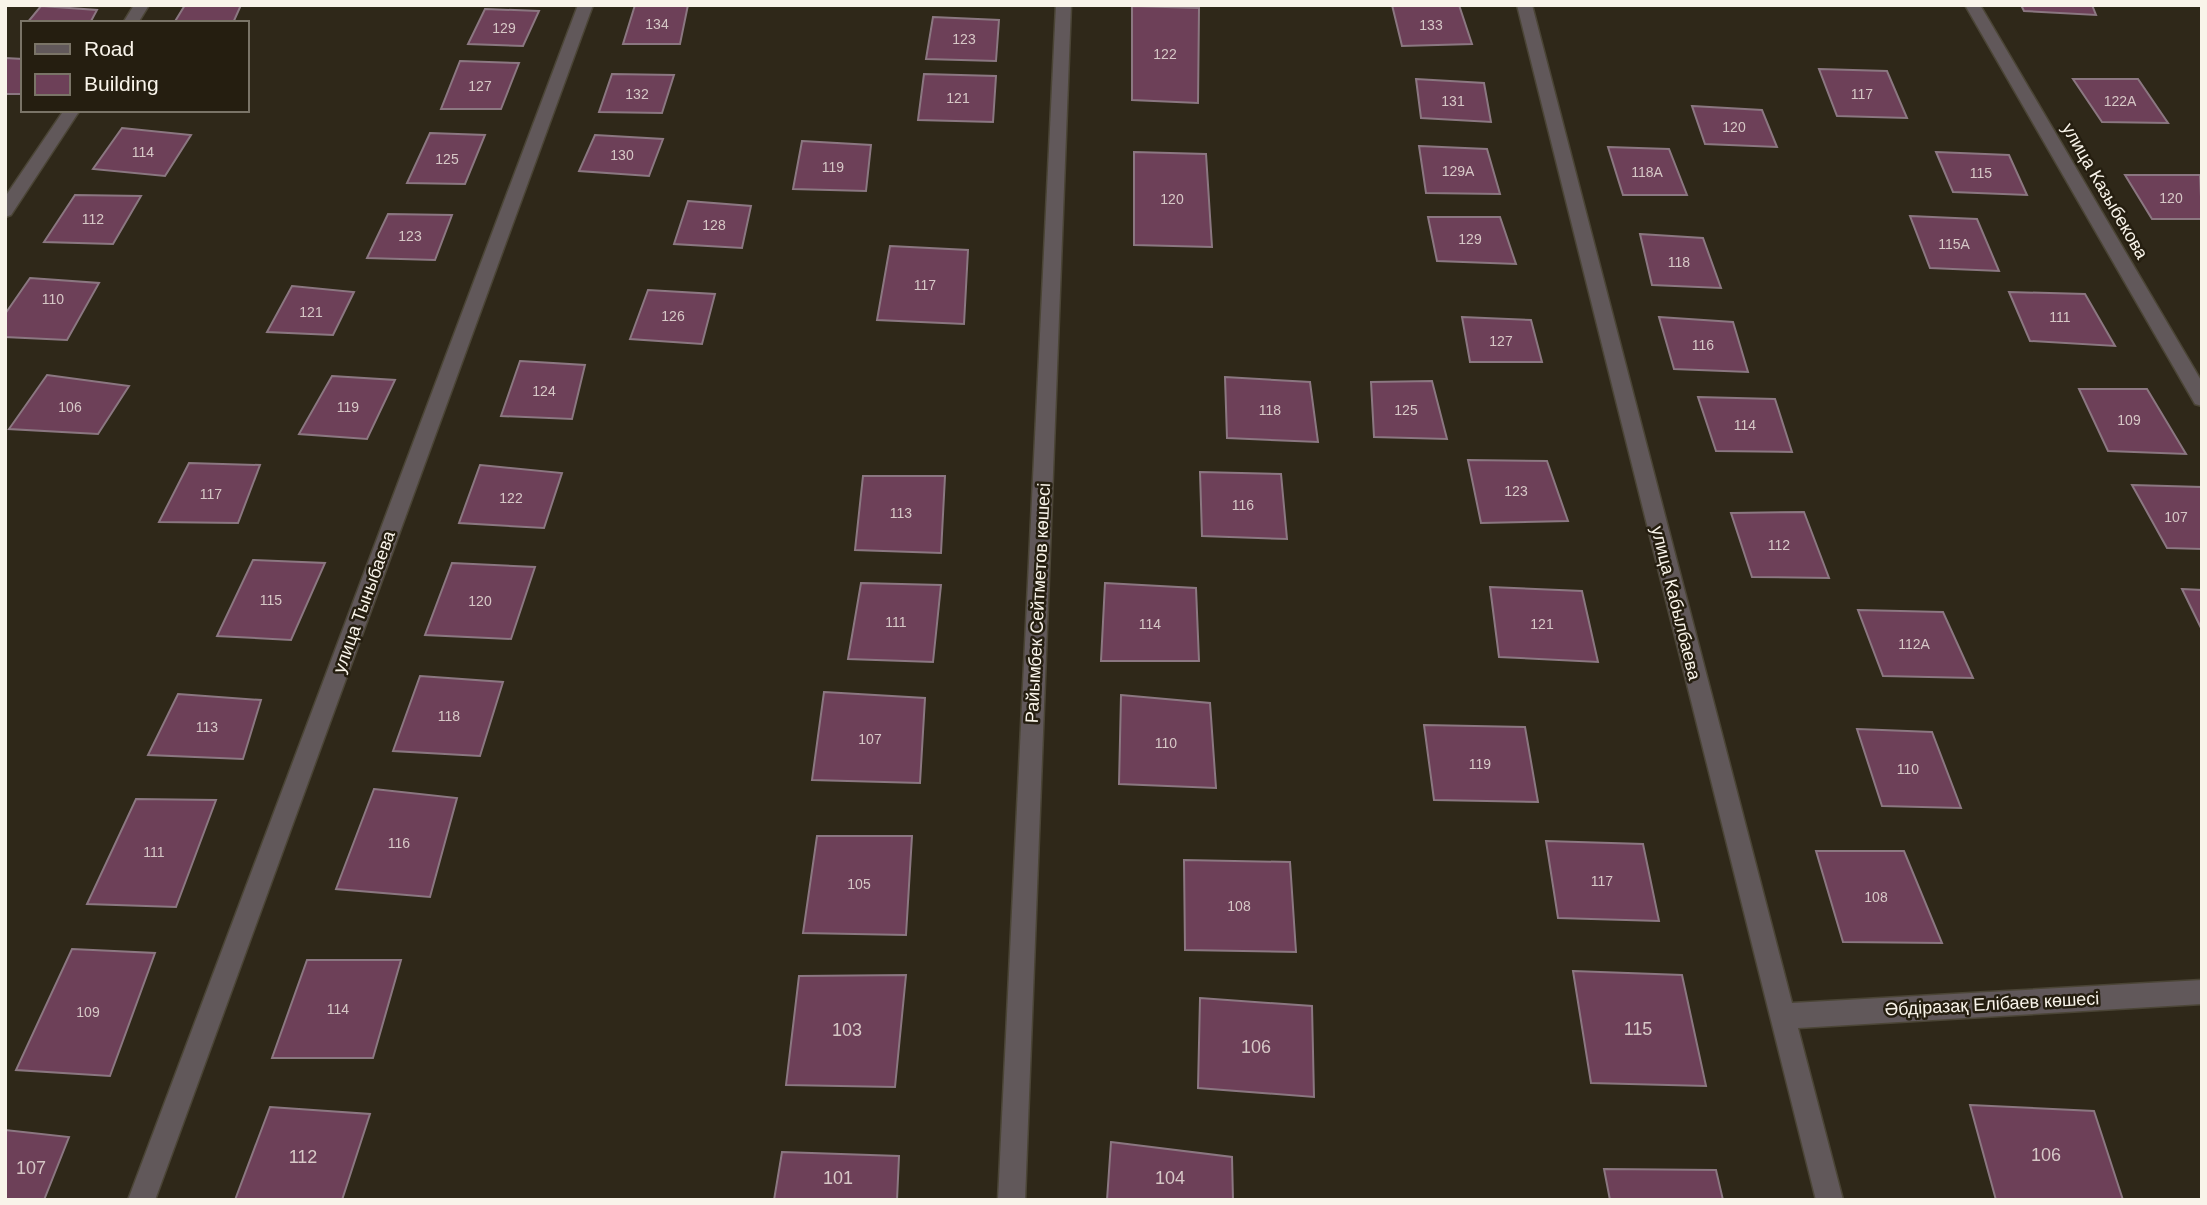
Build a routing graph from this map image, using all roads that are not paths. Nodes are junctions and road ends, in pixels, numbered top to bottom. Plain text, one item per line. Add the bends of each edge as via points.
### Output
1 (142, 5) edge
2 (586, 5) edge
3 (1064, 5) edge
4 (1524, 5) edge
5 (1972, 5) edge
6 (131, 21) edge
7 (71, 112) edge
8 (5, 211) edge
9 (2202, 399) edge
10 (2202, 992) edge
11 (1782, 1016) junction
12 (141, 1200) edge
13 (1011, 1200) edge
14 (1830, 1200) edge

1 - 6 street
2 - 12 street, улица Тыныбаева
3 - 13 street, Райымбек Сейтметов көшесі
4 - 11 street, улица Кабылбаева
5 - 9 street, улица Казыбекова
7 - 8 street
10 - 11 street, Әбдіразақ Елібаев көшесі
11 - 14 street, улица Кабылбаева

